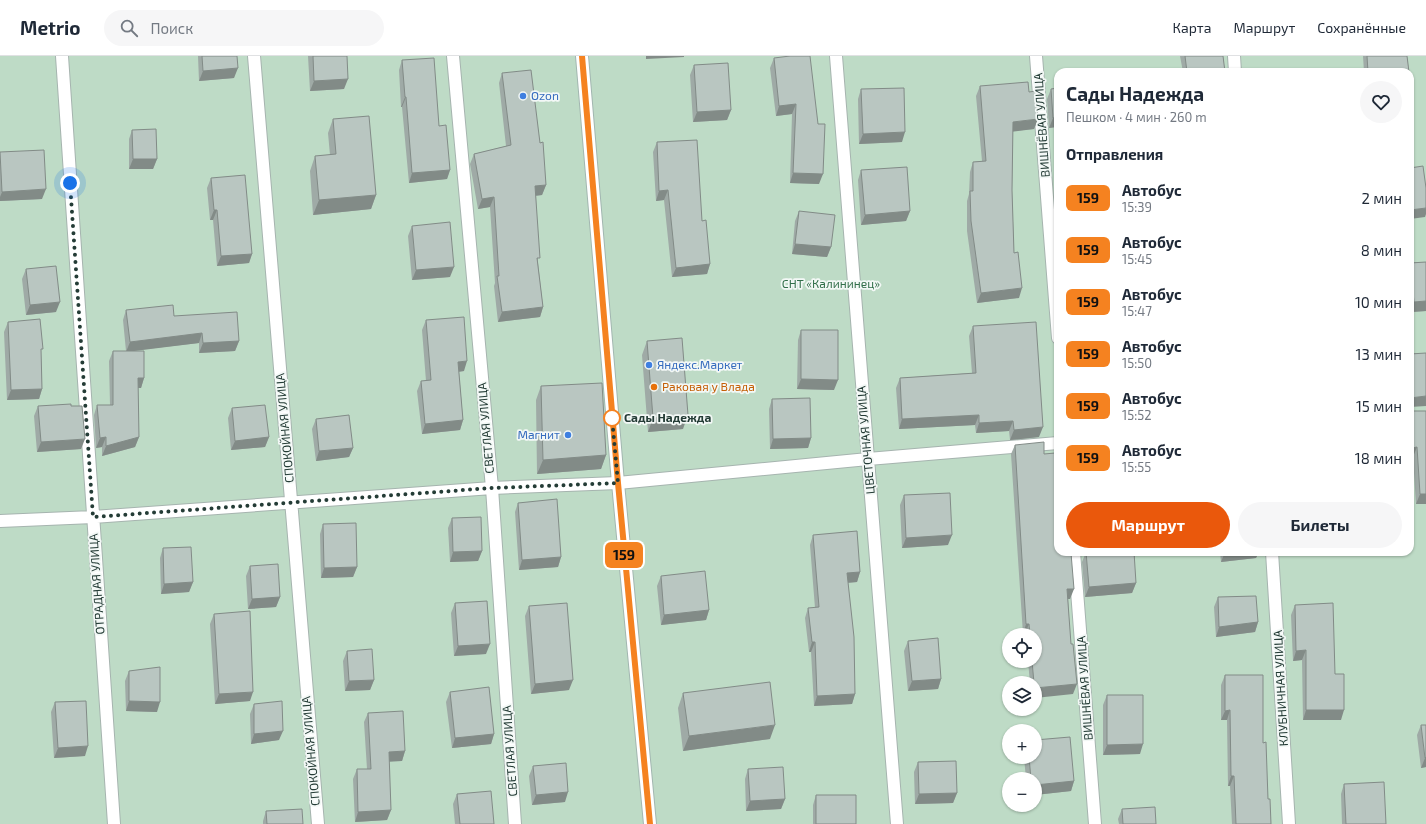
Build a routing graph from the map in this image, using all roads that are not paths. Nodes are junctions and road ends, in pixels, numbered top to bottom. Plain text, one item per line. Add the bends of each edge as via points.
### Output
1 (62, 56) edge
2 (254, 56) edge
3 (453, 56) edge
4 (582, 56) edge
5 (836, 56) edge
6 (1036, 56) edge
7 (1234, 56) edge
8 (1235, 68) edge
9 (1054, 287) edge
10 (1054, 443) edge
11 (868, 459) junction
12 (618, 483) junction
13 (492, 488) junction
14 (291, 502) junction
15 (93, 517) junction
16 (0, 521) edge
17 (1074, 556) edge
18 (1272, 556) edge
19 (114, 824) edge
20 (318, 824) edge
21 (515, 824) edge
22 (650, 824) edge
23 (897, 824) edge
24 (1095, 824) edge
25 (1289, 824) edge

1 - 15 street, ОТРАДНАЯ УЛИЦА
2 - 14 street, СПОКОЙНАЯ УЛИЦА
3 - 13 street, СВЕТЛАЯ УЛИЦА
4 - 12 street
5 - 11 street, ЦВЕТОЧНАЯ УЛИЦА
6 - 9 street, ВИШНЁВАЯ УЛИЦА
7 - 8 street
10 - 11 street
11 - 12 street
11 - 23 street, ЦВЕТОЧНАЯ УЛИЦА
12 - 13 street
12 - 22 street
13 - 14 street
13 - 21 street, СВЕТЛАЯ УЛИЦА
14 - 15 street
14 - 20 street, СПОКОЙНАЯ УЛИЦА
15 - 16 street
15 - 19 street, ОТРАДНАЯ УЛИЦА
17 - 24 street, ВИШНЁВАЯ УЛИЦА
18 - 25 street, КЛУБНИЧНАЯ УЛИЦА

